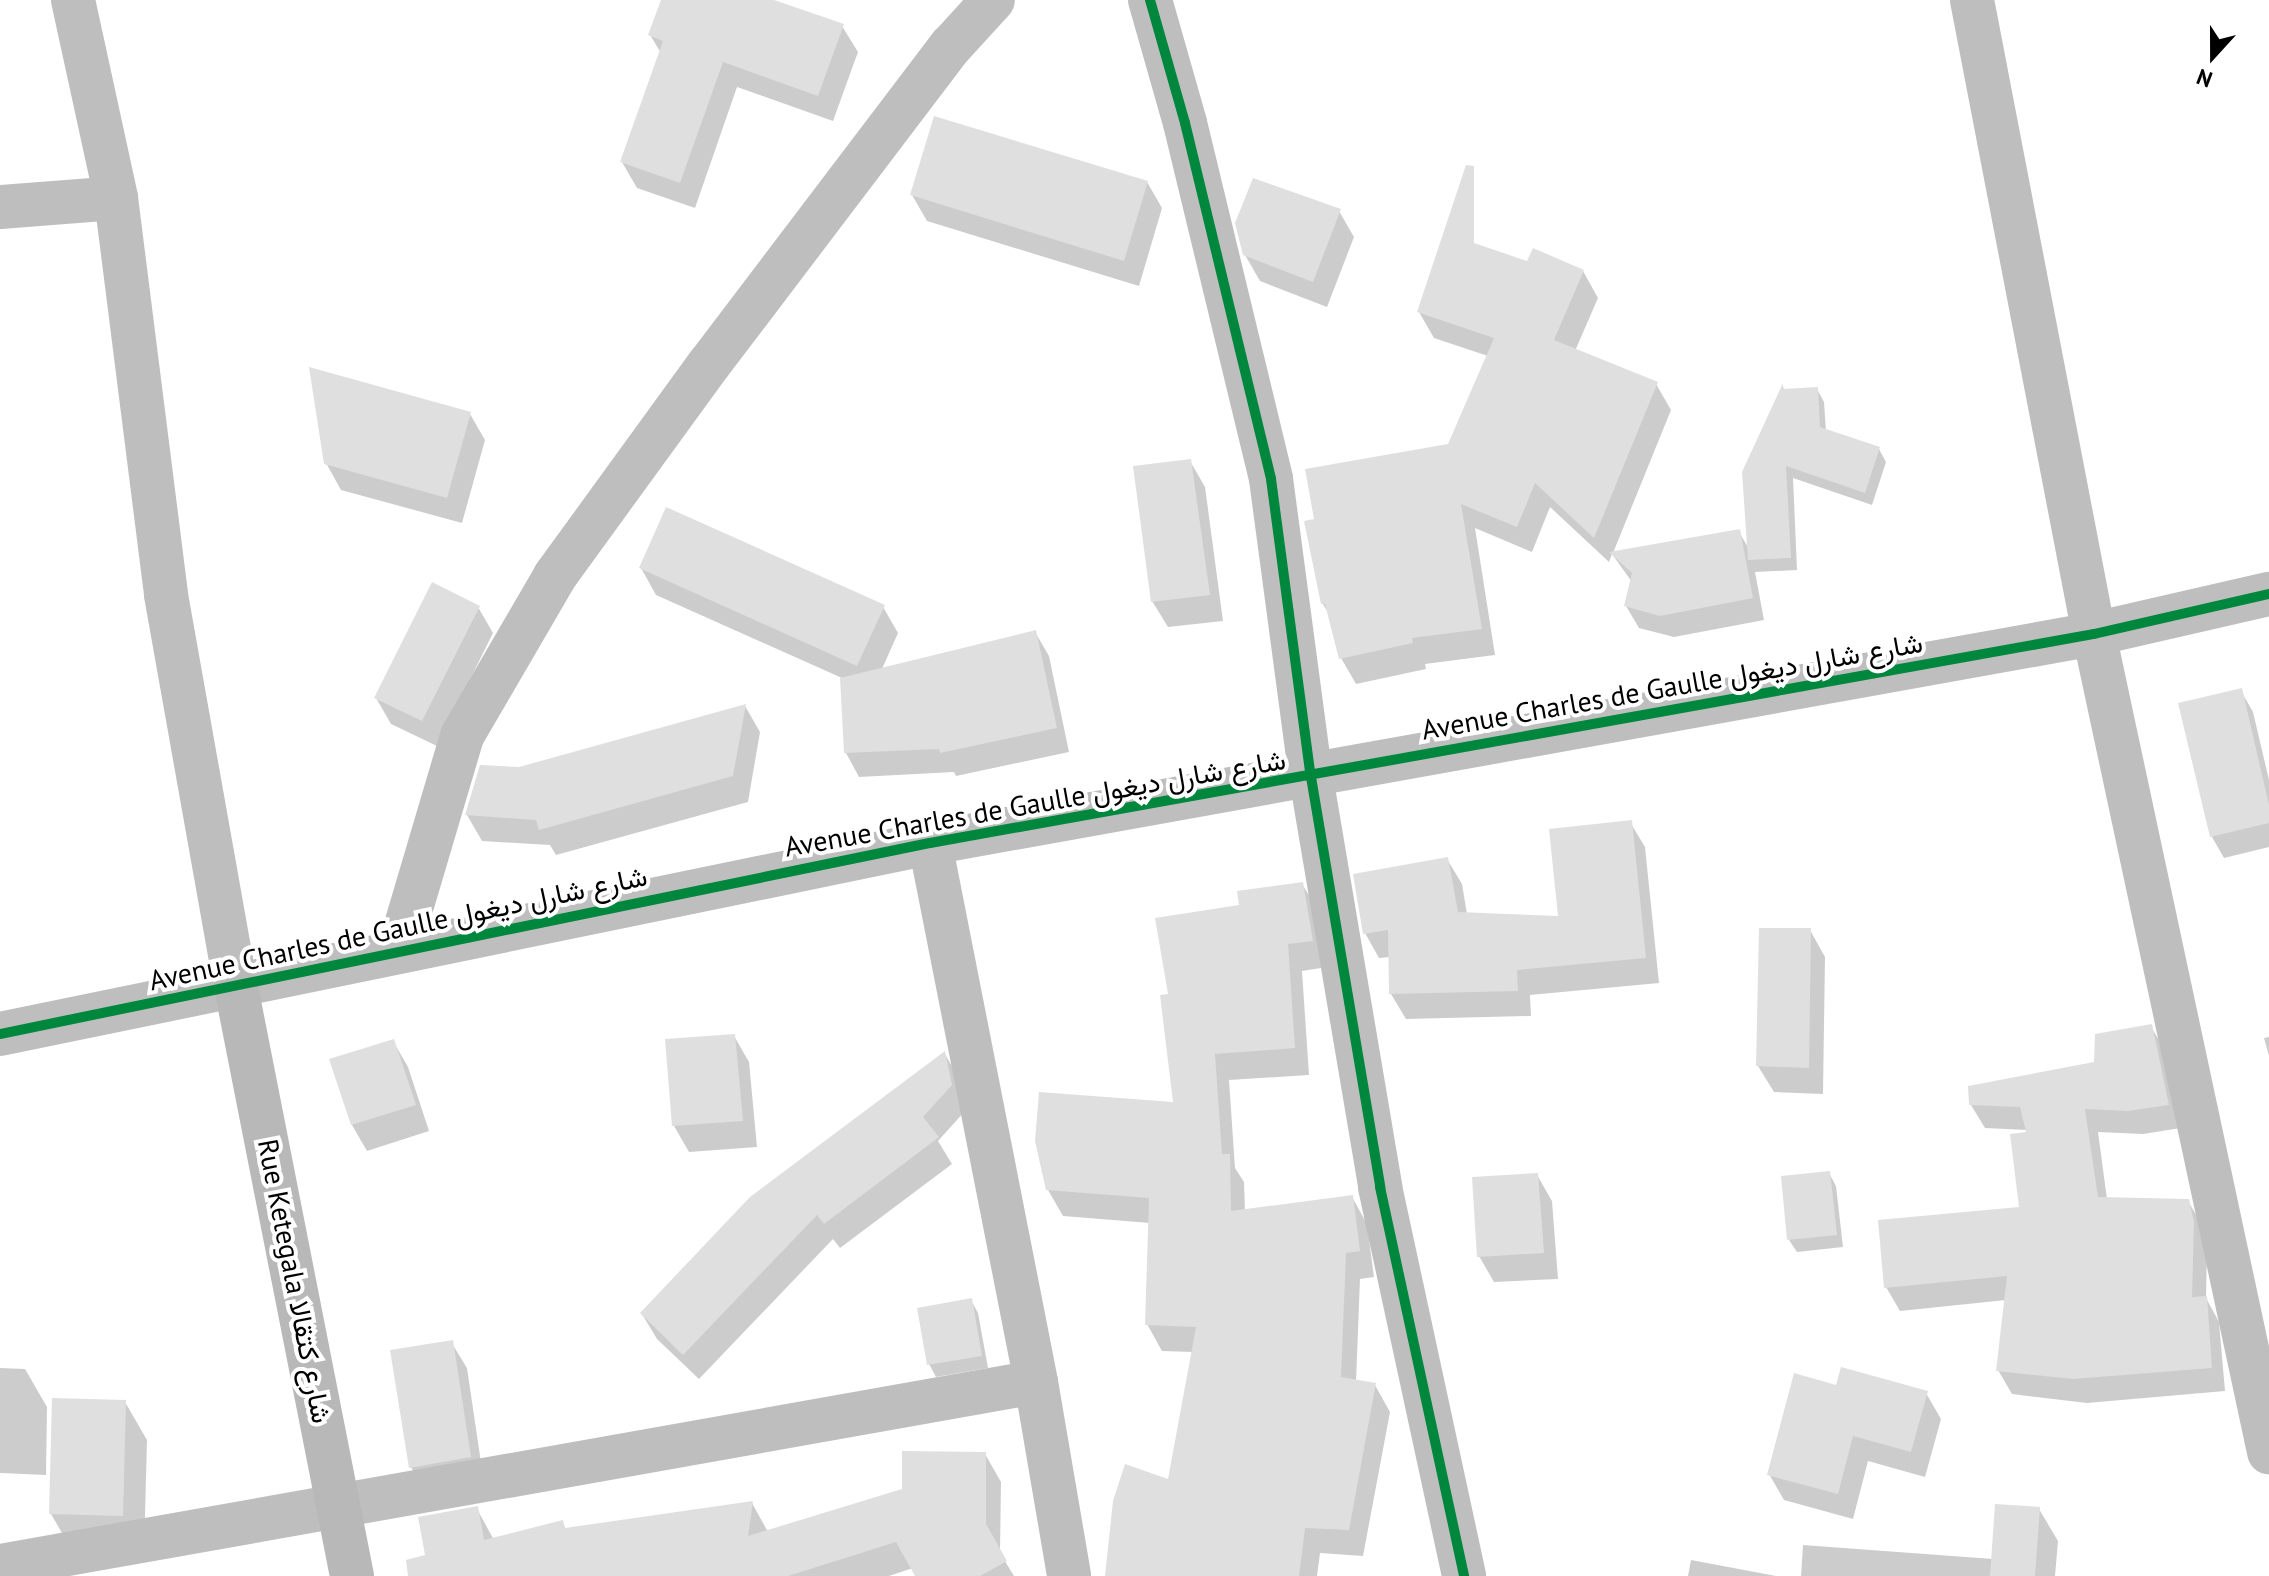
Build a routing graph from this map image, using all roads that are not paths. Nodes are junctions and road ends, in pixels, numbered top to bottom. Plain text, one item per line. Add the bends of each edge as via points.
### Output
1 (73, 0) edge
2 (993, 0) edge
3 (1150, 0) edge
4 (1972, 0) edge
5 (116, 198) junction
6 (0, 207) edge
7 (2269, 594) edge
8 (2094, 634) junction
9 (1311, 777) junction
10 (930, 843) junction
11 (399, 949) junction
12 (236, 987) junction
13 (0, 1034) edge
14 (1036, 1382) junction
15 (2269, 1452) edge
16 (340, 1504) junction
17 (0, 1566) edge
18 (352, 1576) edge
19 (1069, 1576) edge
20 (1464, 1576) edge

1 - 5 street
2 - 11 street via 951,46 719,350 555,576 462,736
3 - 9 street via 1271,479
4 - 8 street
5 - 6 street
5 - 12 street via 166,595
7 - 8 street, Avenue Charles de Gaulle شارع شارل ديغول
8 - 9 street, Avenue Charles de Gaulle شارع شارل ديغول
8 - 15 street
9 - 10 street, Avenue Charles de Gaulle شارع شارل ديغول
9 - 20 street via 1380,1187
10 - 11 street, Avenue Charles de Gaulle شارع شارل ديغول
10 - 14 street
11 - 12 street, Avenue Charles de Gaulle شارع شارل ديغول
12 - 13 street, Avenue Charles de Gaulle شارع شارل ديغول
12 - 16 street, Rue Ketegala شارع كتقالا
14 - 16 street
14 - 19 street
16 - 17 street
16 - 18 street, Rue Ketegala شارع كتقالا

